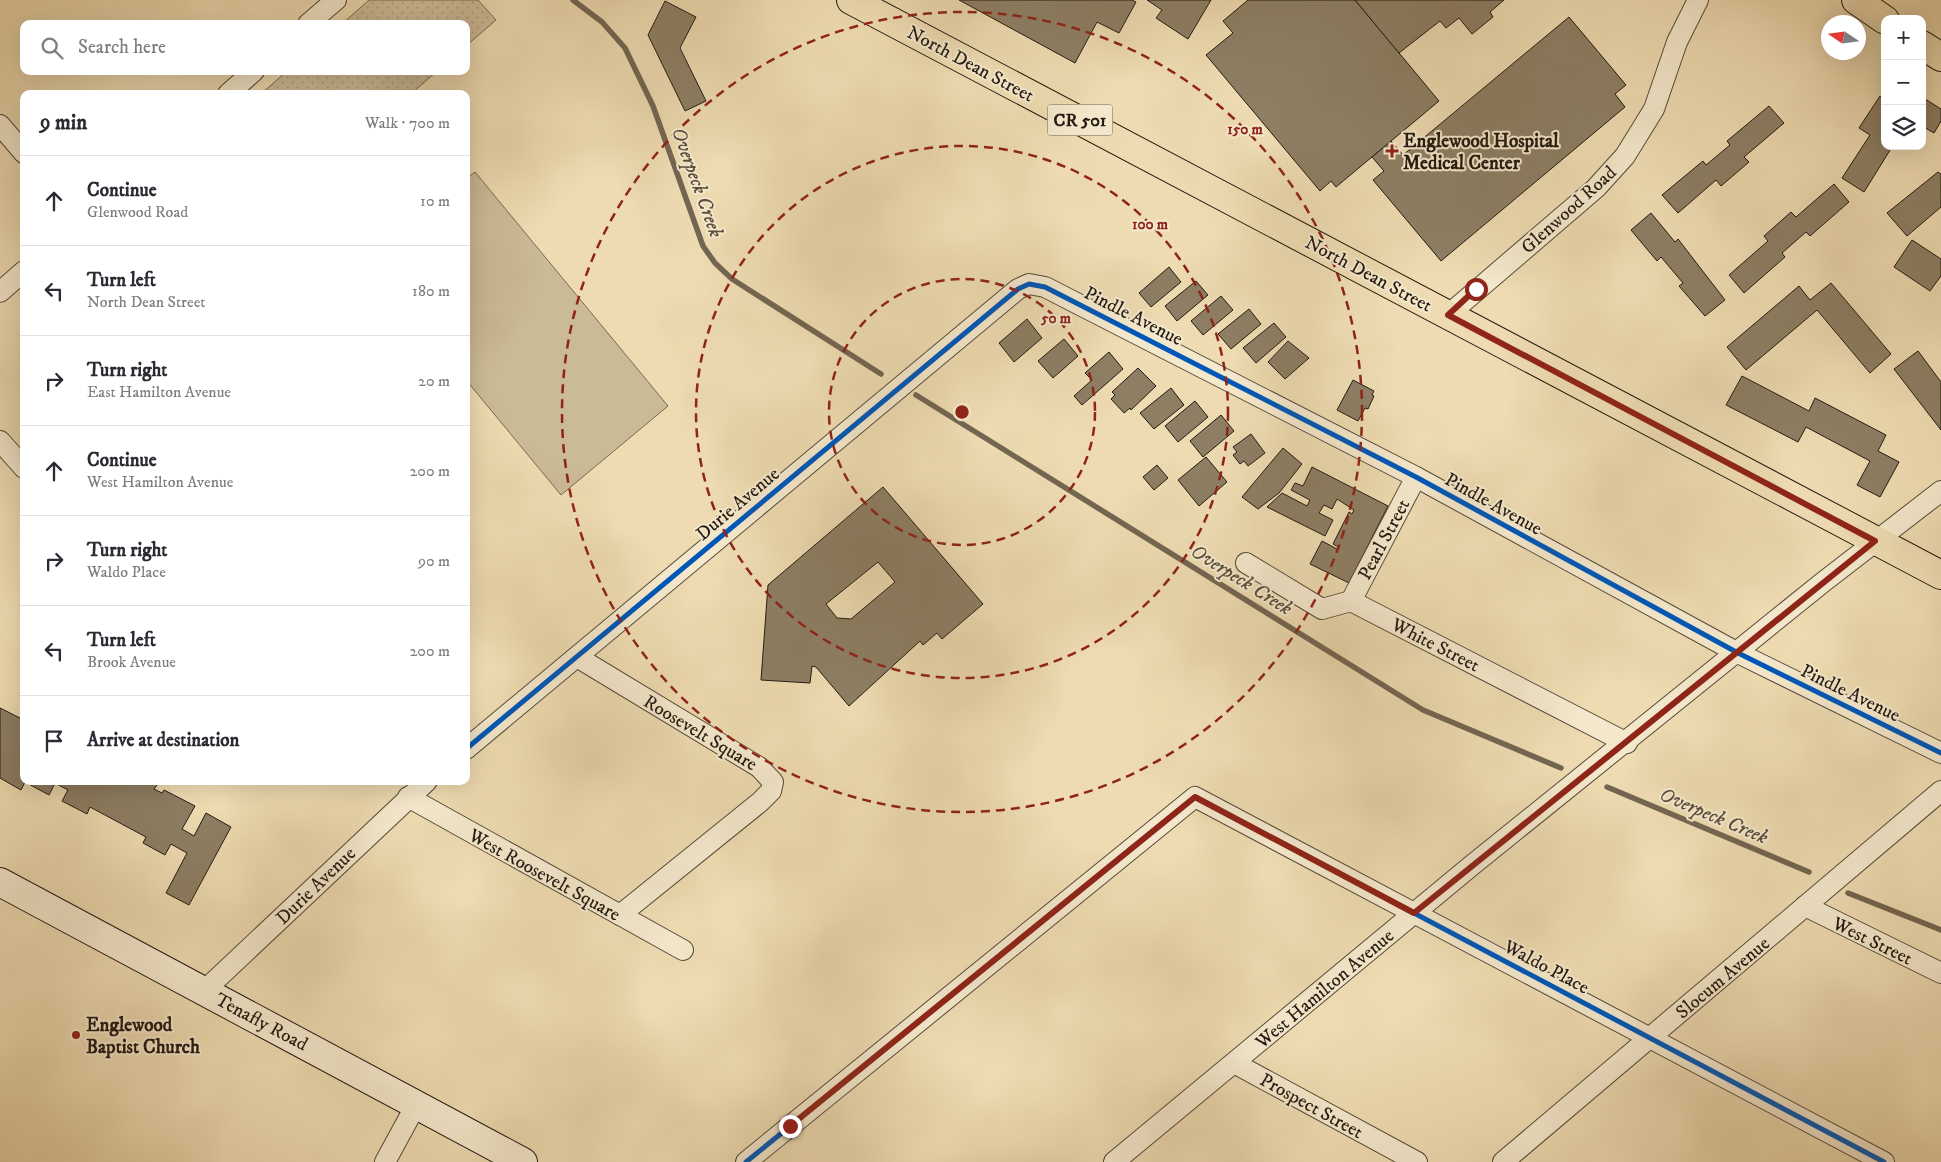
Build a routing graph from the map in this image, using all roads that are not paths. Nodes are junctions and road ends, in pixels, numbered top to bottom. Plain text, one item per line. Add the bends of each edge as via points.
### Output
1 (336, 0) edge
2 (850, 0) edge
3 (1698, 0) edge
4 (1856, 0) edge
5 (1881, 17) edge
6 (313, 20) edge
7 (1926, 48) edge
8 (1941, 57) edge
9 (249, 75) edge
10 (233, 90) edge
11 (0, 125) edge
12 (20, 148) edge
13 (20, 275) edge
14 (1029, 284) joint
15 (0, 292) edge
16 (1448, 315) junction
17 (0, 441) edge
18 (20, 464) edge
19 (1416, 477) junction
20 (1941, 491) edge
21 (1875, 541) junction
22 (1246, 563) dead end
23 (1941, 575) edge
24 (1351, 601) junction
25 (1738, 653) junction
26 (577, 658) junction
27 (1627, 743) junction
28 (470, 746) edge
29 (1941, 753) edge
30 (422, 785) edge
31 (1941, 791) edge
32 (408, 797) junction
33 (0, 882) edge
34 (1805, 906) junction
35 (1414, 913) junction
36 (620, 915) junction
37 (683, 950) dead end
38 (1941, 973) edge
39 (205, 990) junction
40 (1650, 1038) junction
41 (1234, 1063) junction
42 (416, 1104) junction
43 (385, 1162) edge
44 (523, 1162) edge
45 (746, 1162) edge
46 (1114, 1162) edge
47 (1417, 1162) edge
48 (1503, 1162) edge
49 (1884, 1162) edge

1 - 6 street
2 - 16 main road, North Dean Street / CR 501
3 - 16 street, Glenwood Road via 1676,42 1654,109 1625,156 1596,188
4 - 5 main road
7 - 8 main road
9 - 10 street
11 - 12 street
13 - 15 street
14 - 19 street, Pindle Avenue via 1045,287
14 - 26 street, Durie Avenue via 980,320
16 - 21 main road, North Dean Street / CR 501
17 - 18 street
19 - 24 street, Pearl Street
19 - 25 street, Pindle Avenue
20 - 21 street, West Hamilton Avenue
21 - 23 main road, North Dean Street / CR 501
21 - 25 street, West Hamilton Avenue
22 - 24 street via 1322,609
24 - 27 street, White Street
25 - 27 street, West Hamilton Avenue
25 - 29 street, Pindle Avenue
26 - 28 street, Durie Avenue
26 - 36 street, Roosevelt Square via 759,767 773,782 771,791 760,802
27 - 35 street, West Hamilton Avenue
30 - 32 street, Durie Avenue
31 - 34 street, Slocum Avenue
32 - 36 street, West Roosevelt Square
32 - 39 street, Durie Avenue
33 - 39 street, Tenafly Road
34 - 38 street, West Street
34 - 40 street, Slocum Avenue
35 - 40 street, Waldo Place
35 - 41 street, West Hamilton Avenue
35 - 45 street, Waldo Place via 1195,797
36 - 37 street, West Roosevelt Square
39 - 42 street, Tenafly Road
40 - 48 street, Slocum Avenue
40 - 49 street, Waldo Place
41 - 46 street, West Hamilton Avenue
41 - 47 street, Prospect Street
42 - 43 street
42 - 44 street, Tenafly Road

